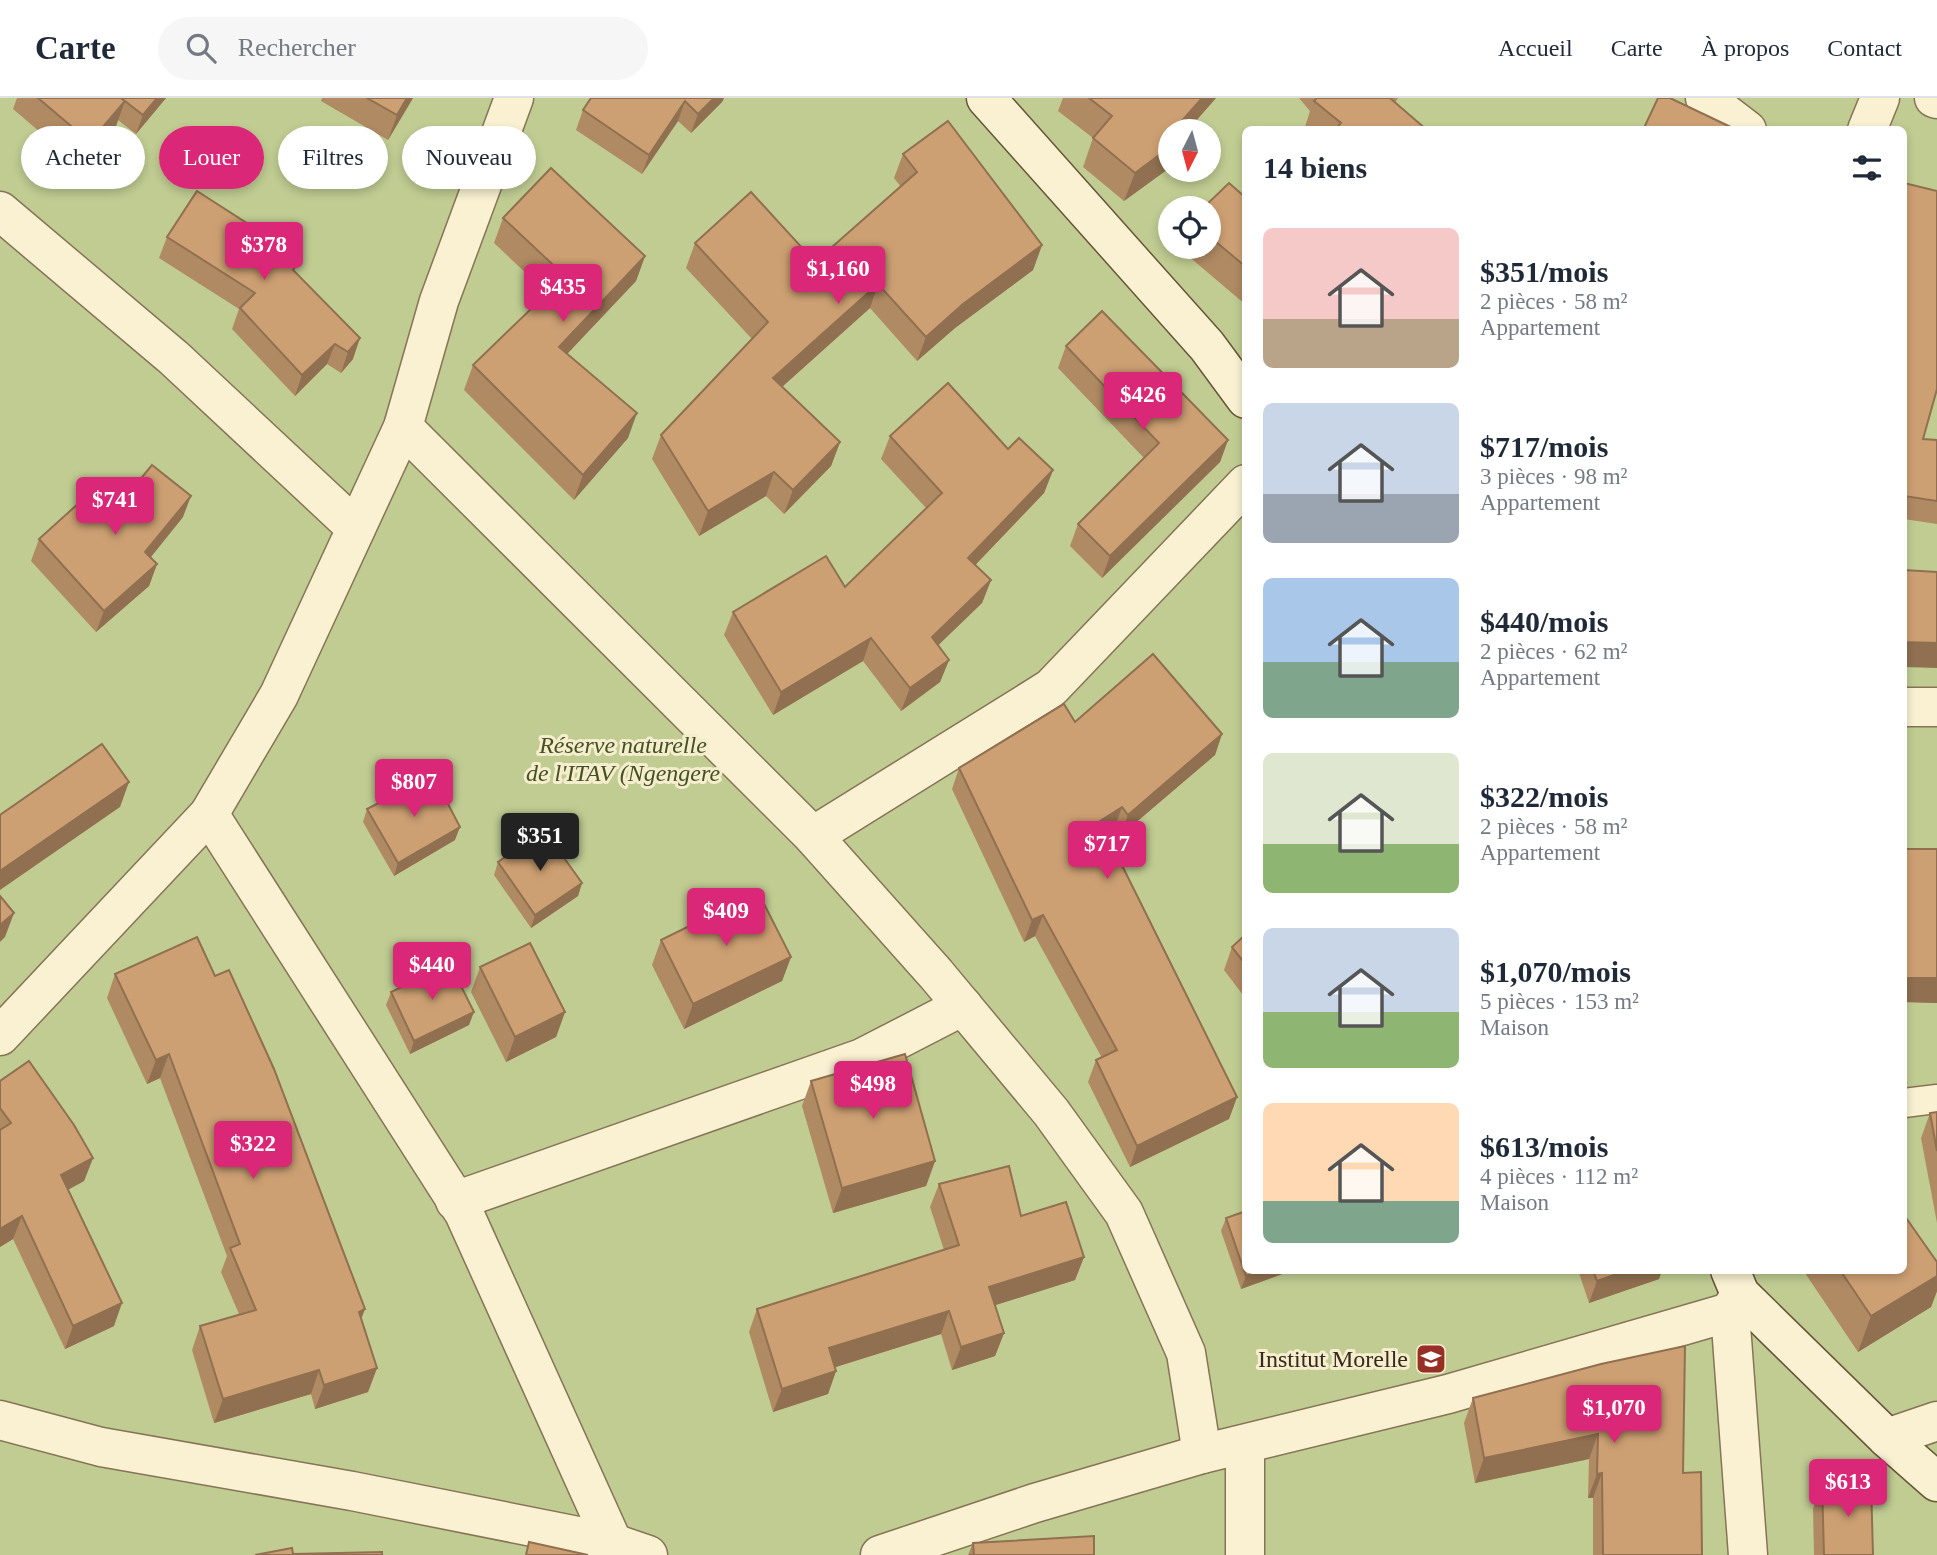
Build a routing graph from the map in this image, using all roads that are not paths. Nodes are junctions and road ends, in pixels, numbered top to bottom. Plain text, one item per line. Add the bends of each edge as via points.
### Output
1 (514, 98) edge
2 (986, 98) edge
3 (1705, 98) edge
4 (1880, 98) edge
5 (1742, 126) edge
6 (1869, 126) edge
7 (0, 211) edge
8 (1242, 394) edge
9 (403, 427) junction
10 (1242, 488) edge
11 (356, 527) junction
12 (1907, 707) edge
13 (1937, 707) edge
14 (209, 814) junction
15 (813, 835) junction
16 (963, 1006) junction
17 (0, 1036) edge
18 (1937, 1099) edge
19 (1907, 1103) edge
20 (455, 1201) junction
21 (1733, 1292) edge
22 (0, 1420) edge
23 (1937, 1421) edge
24 (1887, 1438) junction
25 (1245, 1444) junction
26 (1202, 1454) junction
27 (1937, 1482) edge
28 (631, 1549) edge
29 (880, 1555) edge
30 (1245, 1555) edge
31 (1748, 1555) edge

1 - 9 street via 439,302
2 - 8 street via 1207,346
3 - 5 street
4 - 6 street
7 - 11 street via 174,358
9 - 11 street
9 - 15 street
10 - 15 street via 1051,688
11 - 14 street via 279,695
12 - 13 street
14 - 17 street
14 - 20 street
15 - 16 street
16 - 20 street via 862,1058
16 - 26 street via 1051,1112 1124,1213 1186,1353
18 - 19 lane
20 - 28 street
21 - 24 street
21 - 25 street via 1448,1394
21 - 31 street
22 - 28 street via 101,1447 352,1491
23 - 24 street
24 - 27 street
25 - 26 street
25 - 30 street
26 - 29 street

